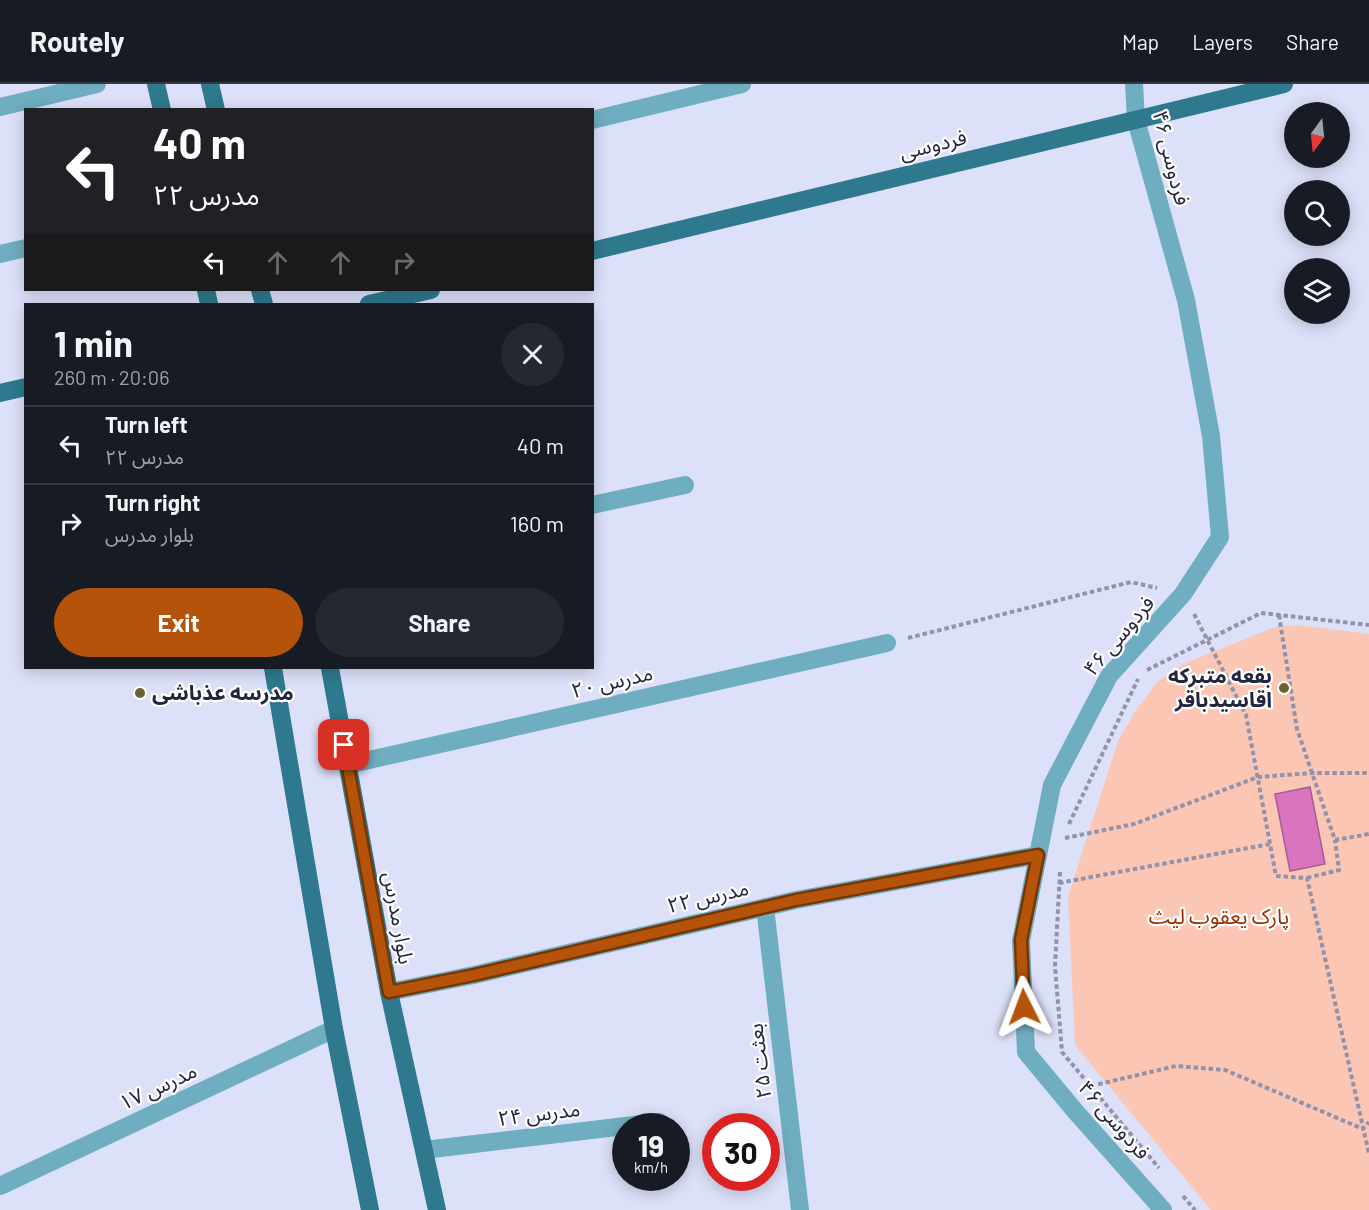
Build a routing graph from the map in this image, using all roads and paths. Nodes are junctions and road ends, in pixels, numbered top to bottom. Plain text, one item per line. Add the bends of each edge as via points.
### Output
1 (97, 84) edge
2 (156, 84) edge
3 (210, 84) edge
4 (742, 84) edge
5 (1134, 84) edge
6 (1284, 84) edge
7 (0, 107) edge
8 (162, 108) edge
9 (216, 108) edge
10 (594, 120) edge
11 (1136, 120) junction
12 (24, 248) edge
13 (594, 251) edge
14 (0, 254) edge
15 (427, 291) edge
16 (373, 303) edge
17 (24, 387) edge
18 (0, 393) edge
19 (685, 485) dead end
20 (594, 505) edge
21 (1183, 594) junction
22 (1279, 615) junction
23 (1369, 625) edge
24 (1207, 640) junction
25 (887, 643) joint
26 (273, 669) edge
27 (330, 669) edge
28 (348, 765) junction
29 (1312, 773) junction
30 (1369, 773) edge
31 (1258, 777) junction
32 (1369, 834) edge
33 (1335, 840) junction
34 (1270, 844) junction
35 (1038, 855) junction
36 (1061, 861) dead end
37 (1307, 878) junction
38 (1059, 883) junction
39 (765, 907) junction
40 (389, 992) junction
41 (334, 1029) junction
42 (1091, 1086) junction
43 (1369, 1122) edge
44 (612, 1128) edge
45 (1363, 1129) junction
46 (424, 1150) junction
47 (1369, 1154) edge
48 (1165, 1174) dead end
49 (0, 1186) edge
50 (1180, 1192) dead end
51 (370, 1210) edge
52 (437, 1210) edge
53 (800, 1210) edge
54 (1163, 1210) edge
55 (1195, 1210) edge

1 - 7 street
2 - 8 main road
3 - 9 main road
4 - 10 street
5 - 11 street, فردوسی ۴۶
6 - 11 main road, فردوسی
11 - 13 main road, فردوسی
11 - 21 street, فردوسی ۴۶ via 1186,300 1210,435 1220,537
12 - 14 street
15 - 16 main road
17 - 18 main road
19 - 20 street
21 - 24 path
21 - 25 path via 1131,582
21 - 35 street, فردوسی ۴۶ via 1110,676 1052,785
22 - 23 path
22 - 24 path via 1261,613
22 - 29 path via 1297,729
24 - 31 path via 1246,715
24 - 31 path via 1141,673 1062,839 1134,824
25 - 28 street, مدرس ۲۰
26 - 41 main road
27 - 28 main road, بلوار مدرس
28 - 40 main road, بلوار مدرس
29 - 30 path
29 - 31 path
29 - 33 path
31 - 34 path
32 - 33 path
33 - 37 path via 1339,870
34 - 37 path via 1276,876
34 - 38 path
35 - 39 street, مدرس ۲۲
35 - 54 street, فردوسی ۴۶ via 1021,940 1026,1052
36 - 38 path
37 - 45 path
38 - 42 path via 1055,966 1062,1052
39 - 40 street, مدرس ۲۲
39 - 53 street, بعثت ۲۵
40 - 46 main road, بلوار مدرس
41 - 49 street, مدرس ۱۷
41 - 51 main road
42 - 45 path via 1176,1066 1225,1070
42 - 48 path
43 - 45 path
44 - 46 street, مدرس ۲۴
45 - 47 path
46 - 52 main road, بلوار مدرس
50 - 55 path

